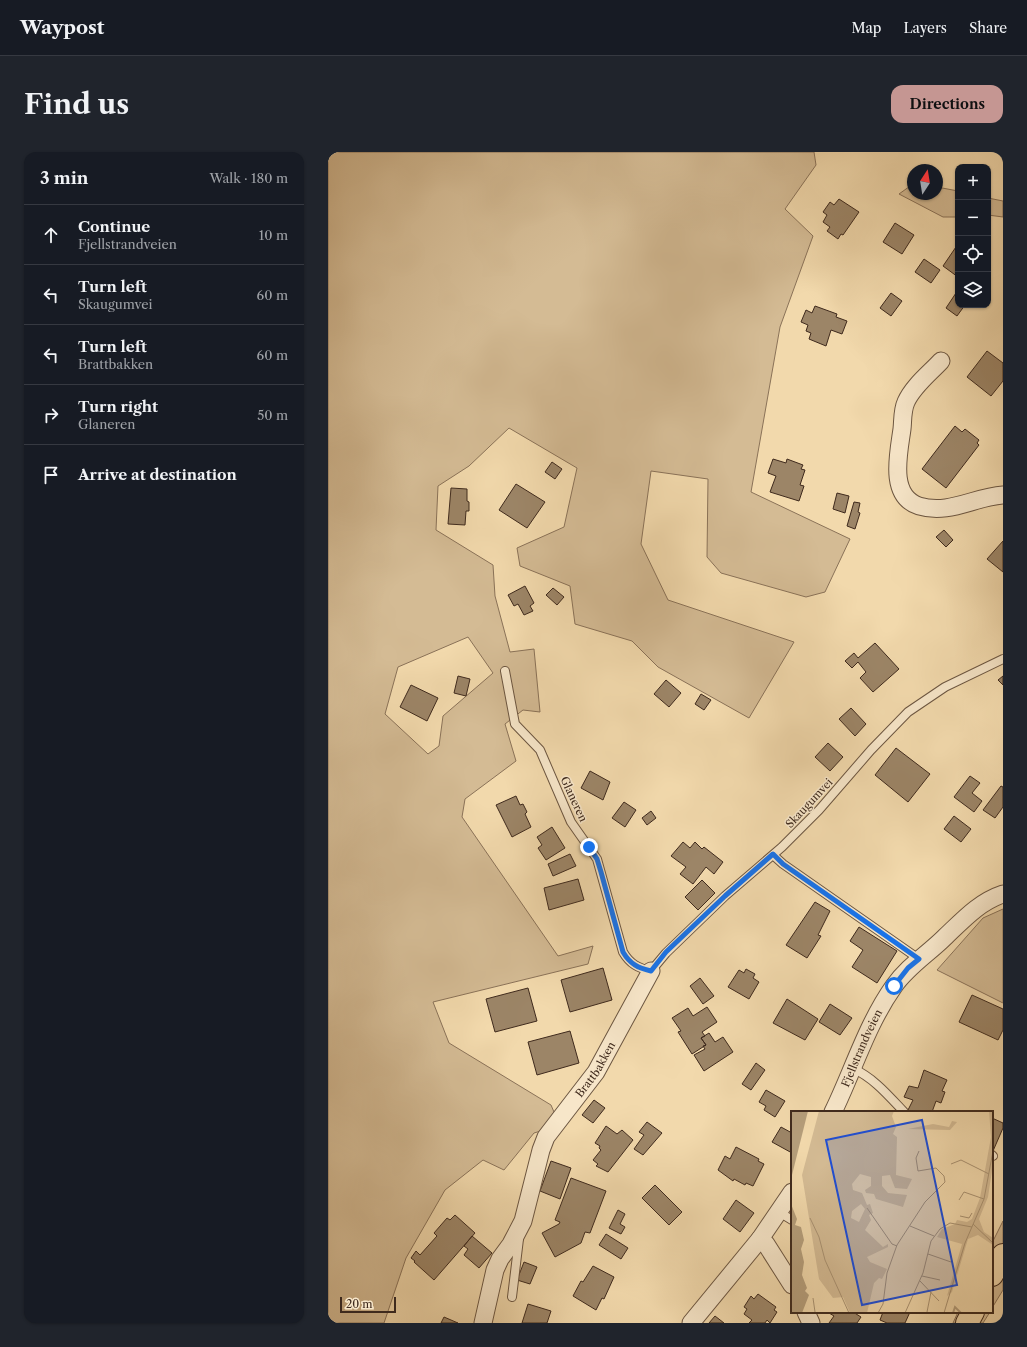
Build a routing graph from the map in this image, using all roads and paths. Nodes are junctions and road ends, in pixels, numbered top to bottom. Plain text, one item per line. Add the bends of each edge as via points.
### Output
1 (942, 361) dead end
2 (1003, 495) edge
3 (1003, 659) edge
4 (504, 671) dead end
5 (773, 854) junction
6 (1003, 894) edge
7 (919, 959) junction
8 (651, 971) junction
9 (852, 1068) junction
10 (832, 1111) edge
11 (903, 1111) edge
12 (791, 1196) edge
13 (786, 1216) edge
14 (523, 1221) junction
15 (760, 1239) junction
16 (1003, 1255) edge
17 (993, 1273) edge
18 (791, 1283) edge
19 (512, 1297) dead end
20 (806, 1313) edge
21 (972, 1313) edge
22 (483, 1323) edge
23 (690, 1323) edge
24 (811, 1323) edge
25 (967, 1323) edge

1 - 2 street via 906,402 897,459 900,485 910,501 918,506 934,509 951,508
3 - 5 lane, Skaugumvei via 945,688 908,712 819,810
4 - 8 lane, Glaneren via 515,724 540,750 571,822 597,859 623,952 628,960 639,968
5 - 7 lane via 783,864
5 - 8 lane, Brattbakken via 666,952
6 - 7 street, Fjellstrandveien via 983,903
7 - 9 street, Fjellstrandveien via 894,986 873,1022
8 - 14 street, Brattbakken via 596,1072 546,1137
9 - 10 street, Fjellstrandveien
9 - 11 lane via 877,1084
12 - 13 street
13 - 15 street
14 - 19 lane
14 - 22 street, Brattbakken via 495,1270
15 - 18 street via 766,1244
15 - 23 street
16 - 17 main road
20 - 24 street
21 - 25 main road

